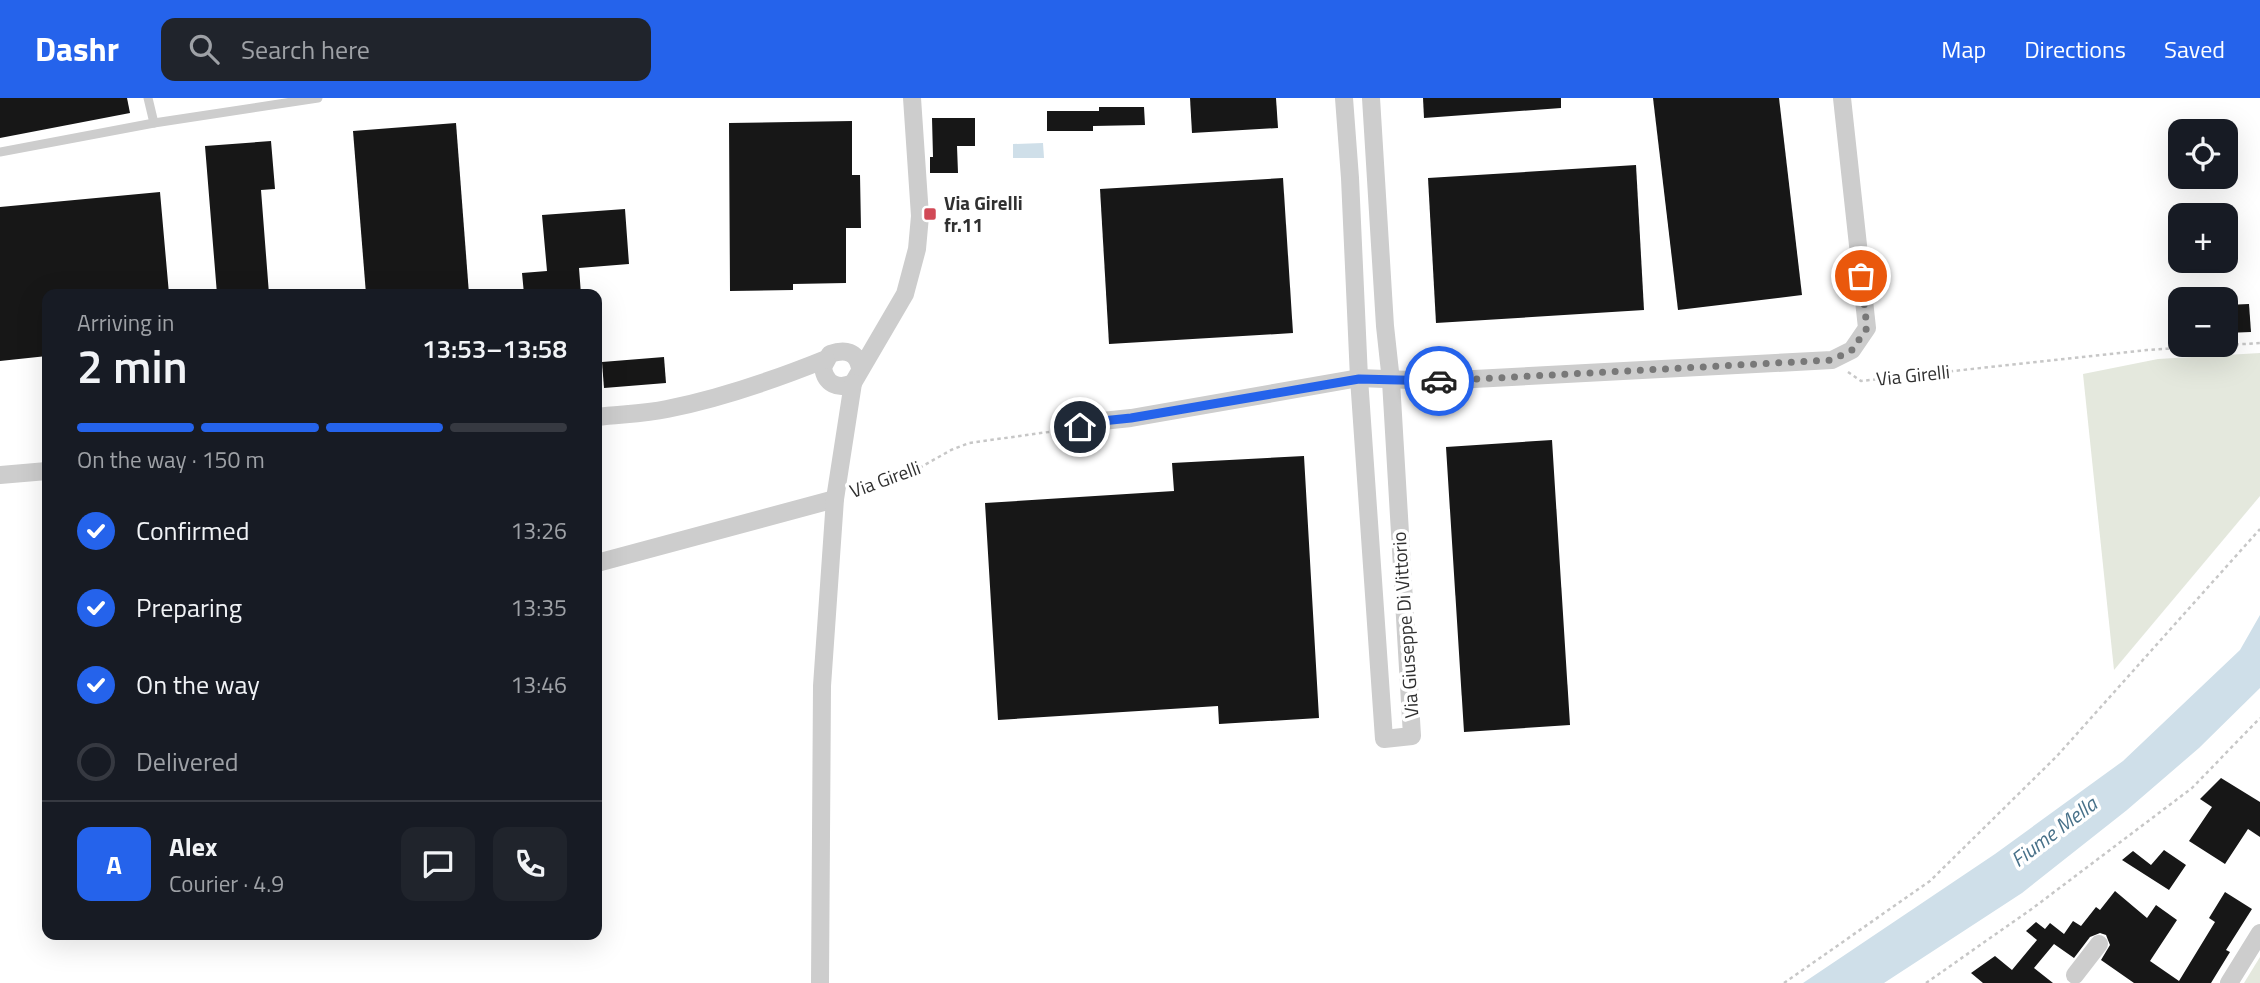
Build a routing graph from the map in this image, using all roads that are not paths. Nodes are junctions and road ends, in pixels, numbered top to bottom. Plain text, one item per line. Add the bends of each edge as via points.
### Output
1 (149, 98) edge
2 (318, 98) edge
3 (912, 98) edge
4 (1344, 98) edge
5 (1371, 98) edge
6 (1842, 98) edge
7 (154, 123) junction
8 (0, 152) edge
9 (894, 317) junction
10 (848, 351) junction
11 (826, 359) junction
12 (857, 375) junction
13 (778, 379) junction
14 (1359, 379) junction
15 (828, 381) junction
16 (1391, 381) junction
17 (602, 416) edge
18 (1080, 427) road end
19 (42, 473) edge
20 (0, 475) edge
21 (835, 499) junction
22 (602, 562) edge
23 (2260, 933) edge
24 (2099, 944) dead end
25 (2077, 980) edge
26 (820, 983) edge
27 (2228, 983) edge

1 - 7 lane
2 - 7 lane
3 - 9 street, Via Girelli via 920,216 917,249
4 - 14 street, Via Giuseppe Di Vittorio
5 - 16 street, Via Giuseppe Di Vittorio
6 - 16 street via 1867,328 1852,350 1832,360
7 - 8 lane
9 - 10 street, Via Girelli
9 - 12 street, Via Girelli
10 - 11 street, Via Girelli
10 - 12 street via 855,356
11 - 13 street, Via Girelli
11 - 15 street via 823,367
12 - 15 street via 845,387
12 - 21 street, Via Girelli
13 - 15 street
13 - 17 street via 664,410
14 - 16 street
14 - 16 street, Via Giuseppe Di Vittorio via 1384,739 1412,736
14 - 18 street
19 - 20 street
21 - 22 street, Via Girelli
21 - 26 street, Via Girelli via 822,686
23 - 27 street
24 - 25 street

